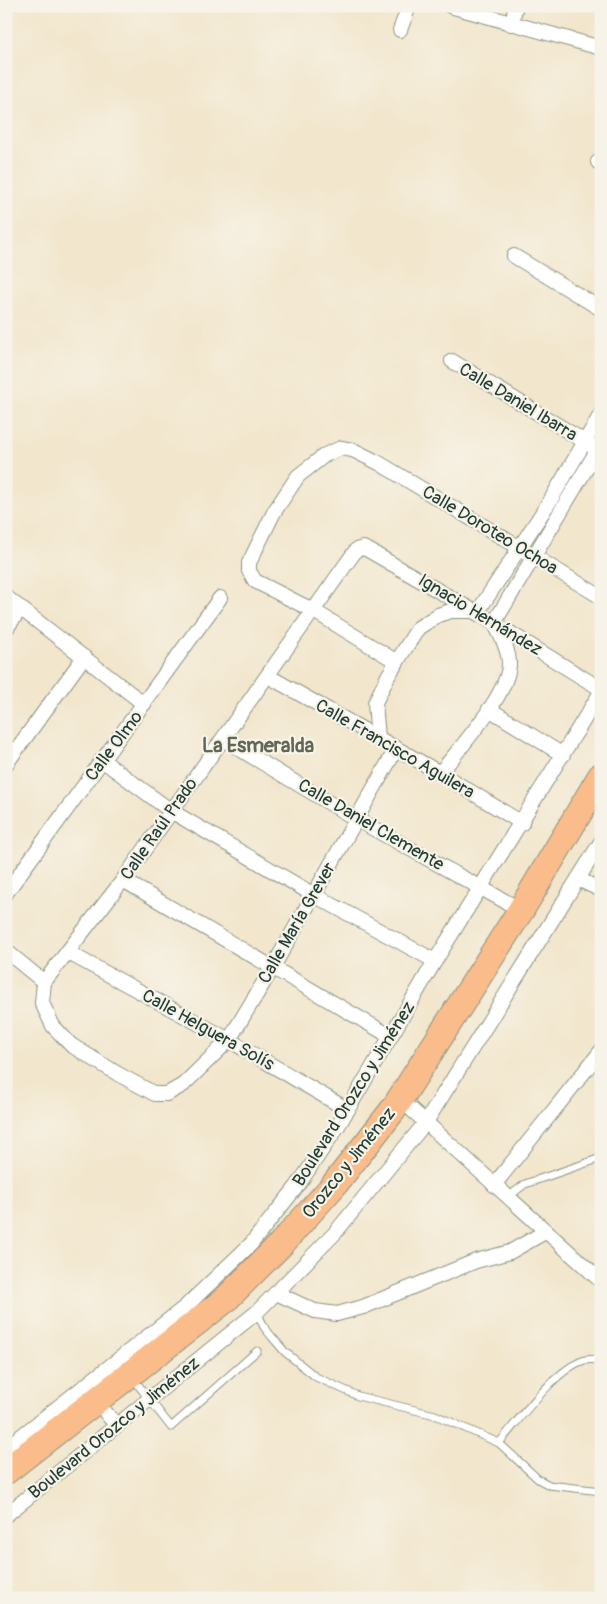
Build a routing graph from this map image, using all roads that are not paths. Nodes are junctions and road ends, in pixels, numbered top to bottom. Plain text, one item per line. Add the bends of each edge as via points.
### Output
1 (409, 6) edge
2 (450, 6) edge
3 (516, 6) edge
4 (511, 24) junction
5 (400, 30) dead end
6 (601, 48) edge
7 (514, 256) dead end
8 (601, 309) edge
9 (452, 361) dead end
10 (601, 414) edge
11 (596, 447) edge
12 (520, 547) junction
13 (356, 550) joint
14 (534, 556) junction
15 (6, 597) edge
16 (601, 597) edge
17 (220, 598) dead end
18 (21, 608) junction
19 (314, 611) junction
20 (476, 612) junction
21 (494, 622) junction
22 (6, 629) edge
23 (84, 657) junction
24 (397, 662) junction
25 (268, 676) junction
26 (601, 690) edge
27 (144, 704) junction
28 (489, 709) junction
29 (378, 738) junction
30 (223, 739) junction
31 (396, 749) junction
32 (563, 755) junction
33 (102, 760) junction
34 (6, 764) edge
35 (440, 773) junction
36 (601, 776) edge
37 (601, 807) edge
38 (171, 811) junction
39 (356, 819) junction
40 (522, 823) junction
41 (601, 842) edge
42 (578, 879) junction
43 (123, 880) junction
44 (482, 888) junction
45 (601, 890) edge
46 (6, 893) edge
47 (314, 895) junction
48 (521, 910) junction
49 (6, 952) edge
50 (67, 952) junction
51 (436, 961) junction
52 (273, 967) junction
53 (44, 982) junction
54 (390, 1036) junction
55 (229, 1040) junction
56 (601, 1051) edge
57 (348, 1110) junction
58 (419, 1116) junction
59 (601, 1158) edge
60 (494, 1185) junction
61 (507, 1197) junction
62 (545, 1232) junction
63 (601, 1281) edge
64 (276, 1293) junction
65 (225, 1300) junction
66 (186, 1308) junction
67 (257, 1312) junction
68 (256, 1351) dead end
69 (601, 1360) edge
70 (144, 1393) junction
71 (111, 1420) junction
72 (499, 1443) junction
73 (6, 1448) edge
74 (6, 1471) edge
75 (601, 1491) edge
76 (6, 1492) edge
77 (6, 1515) edge

1 - 5 street
2 - 4 street
3 - 4 street
4 - 6 street
7 - 8 street
9 - 11 street, Calle Daniel Ibarra
10 - 11 street
11 - 12 street via 550,501
11 - 14 street
12 - 14 street, Calle Doroteo Ochoa
12 - 19 street, Calle Doroteo Ochoa via 379,463 353,450 341,448 298,476 274,512 249,563 255,581
12 - 20 street
13 - 19 street, Calle Raúl Prado
13 - 20 street, Ignacio Hernández via 368,550
14 - 16 street, Calle Doroteo Ochoa
14 - 21 street
15 - 18 street
17 - 27 street, Calle Olmo
18 - 22 street
18 - 23 street
19 - 24 street
19 - 25 street, Calle Raúl Prado
20 - 21 street, Ignacio Hernández
20 - 24 street via 451,611 438,615 418,628
21 - 26 street, Ignacio Hernández
21 - 28 street via 503,638 509,663 504,686
23 - 27 street
23 - 34 street
24 - 29 street via 375,702
25 - 29 street, Calle Francisco Aguilera
25 - 30 street, Calle Raúl Prado
26 - 32 street, Boulevard Orozco y Jiménez
27 - 33 street, Calle Olmo
28 - 32 street
28 - 35 street
29 - 31 street, Calle Francisco Aguilera
30 - 38 street, Calle Raúl Prado
30 - 39 street, Calle Daniel Clemente
31 - 35 street, Calle Francisco Aguilera
31 - 39 street, Calle María Grever
32 - 40 street, Boulevard Orozco y Jiménez
33 - 38 street
33 - 46 street, Calle Olmo
35 - 40 street, Calle Francisco Aguilera
36 - 48 highway, Orozco y Jiménez
37 - 58 highway, Orozco y Jiménez
38 - 43 street, Calle Raúl Prado
38 - 47 street
39 - 44 street, Calle Daniel Clemente
39 - 47 street, Calle María Grever
40 - 44 street, Boulevard Orozco y Jiménez
41 - 42 street, Boulevard Orozco y Jiménez
42 - 45 street
42 - 58 street, Boulevard Orozco y Jiménez
43 - 50 street, Calle Raúl Prado
43 - 52 street
44 - 48 street, Calle Daniel Clemente
44 - 51 street, Boulevard Orozco y Jiménez
47 - 51 street
47 - 52 street, Calle María Grever
48 - 65 highway, Orozco y Jiménez via 393,1110 282,1244
49 - 53 street
50 - 53 street, Calle Raúl Prado
50 - 55 street, Calle Helguera Solís
51 - 54 street, Boulevard Orozco y Jiménez
52 - 54 street
52 - 55 street, Calle María Grever
53 - 55 street, Calle María Grever via 42,1003 53,1026 71,1045 155,1094 167,1094 183,1085
54 - 57 street, Boulevard Orozco y Jiménez
55 - 57 street, Calle Helguera Solís
56 - 60 street
57 - 66 street, Boulevard Orozco y Jiménez via 298,1185 251,1244
58 - 60 street
58 - 64 street, Boulevard Orozco y Jiménez via 334,1234
58 - 70 highway, Orozco y Jiménez via 292,1255
59 - 61 lane via 525,1184
60 - 61 street
61 - 62 street
62 - 63 street
62 - 64 street via 510,1252 476,1261 363,1307 337,1314 315,1311
64 - 67 street, Boulevard Orozco y Jiménez
65 - 66 highway
65 - 74 highway, Orozco y Jiménez
66 - 73 street, Boulevard Orozco y Jiménez
67 - 70 street, Boulevard Orozco y Jiménez
67 - 72 lane via 272,1337 316,1377 358,1396 435,1415
68 - 70 lane via 171,1427
69 - 72 lane via 586,1360 567,1369
70 - 71 highway, Orozco y Jiménez
71 - 76 highway, Orozco y Jiménez
71 - 77 street, Boulevard Orozco y Jiménez
72 - 75 lane via 549,1485

